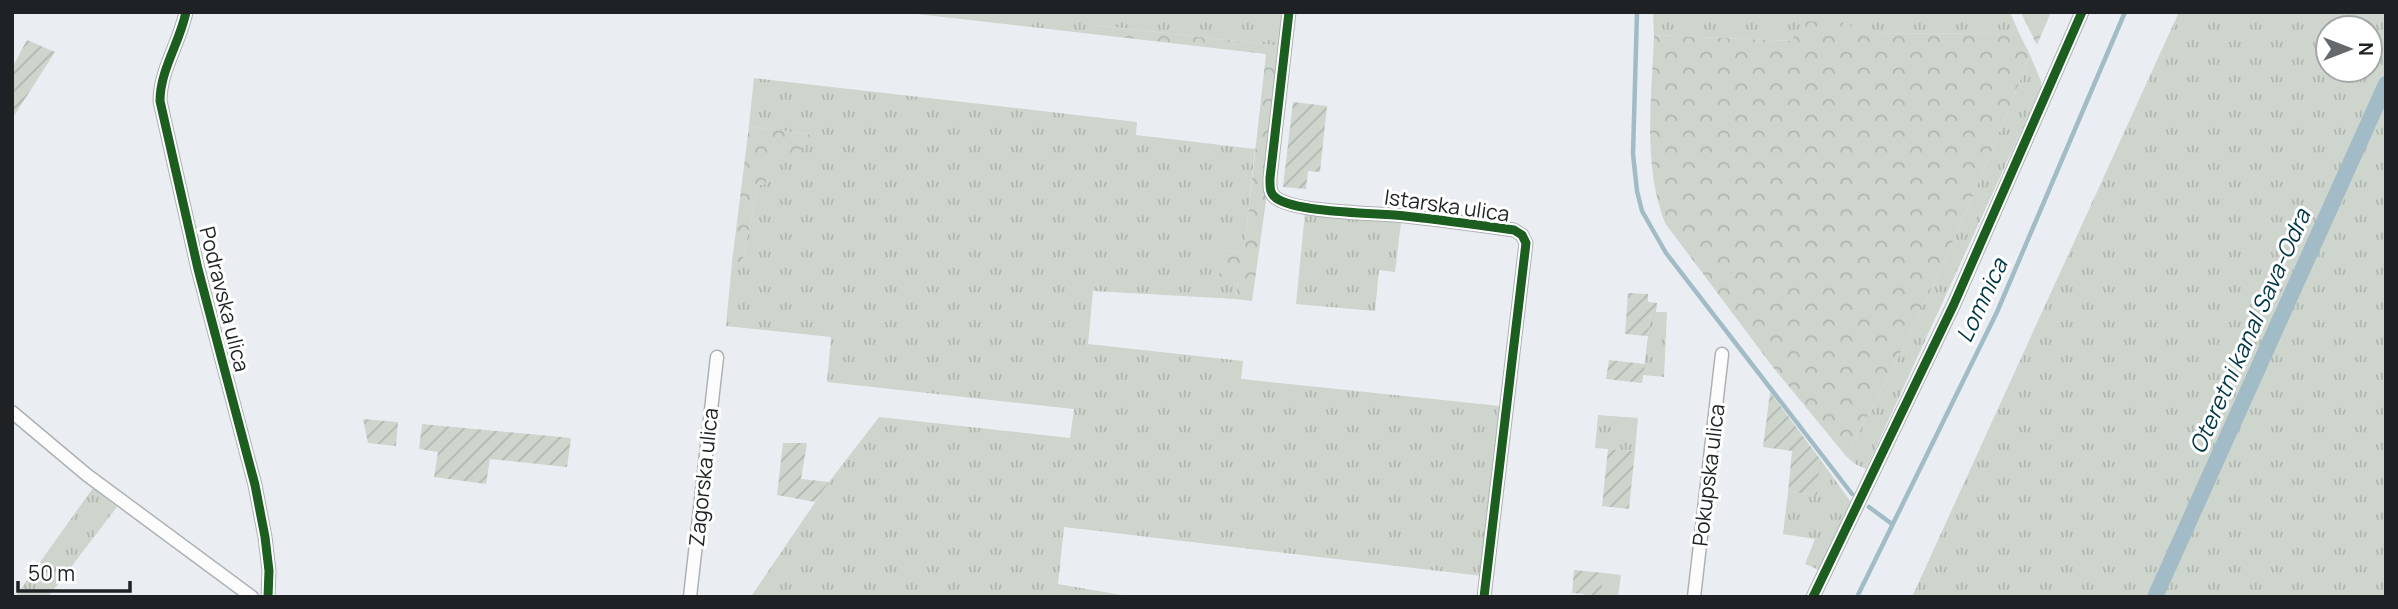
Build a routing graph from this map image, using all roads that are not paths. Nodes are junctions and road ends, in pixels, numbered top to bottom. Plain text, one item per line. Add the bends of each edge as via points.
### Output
1 (187, 12) edge
2 (1289, 12) edge
3 (2082, 12) edge
4 (1722, 354) dead end
5 (717, 357) dead end
6 (12, 412) edge
7 (251, 597) edge
8 (268, 597) edge
9 (690, 597) edge
10 (1484, 597) edge
11 (1694, 597) edge
12 (1813, 597) edge

1 - 8 street, Podravska ulica via 163,78 161,112 255,485 266,549
2 - 10 street, Istarska ulica via 1270,178 1275,197 1309,208 1514,230 1526,243
3 - 12 street via 1954,304
4 - 11 street, Pokupska ulica
5 - 9 street, Zagorska ulica
6 - 7 street via 87,475

